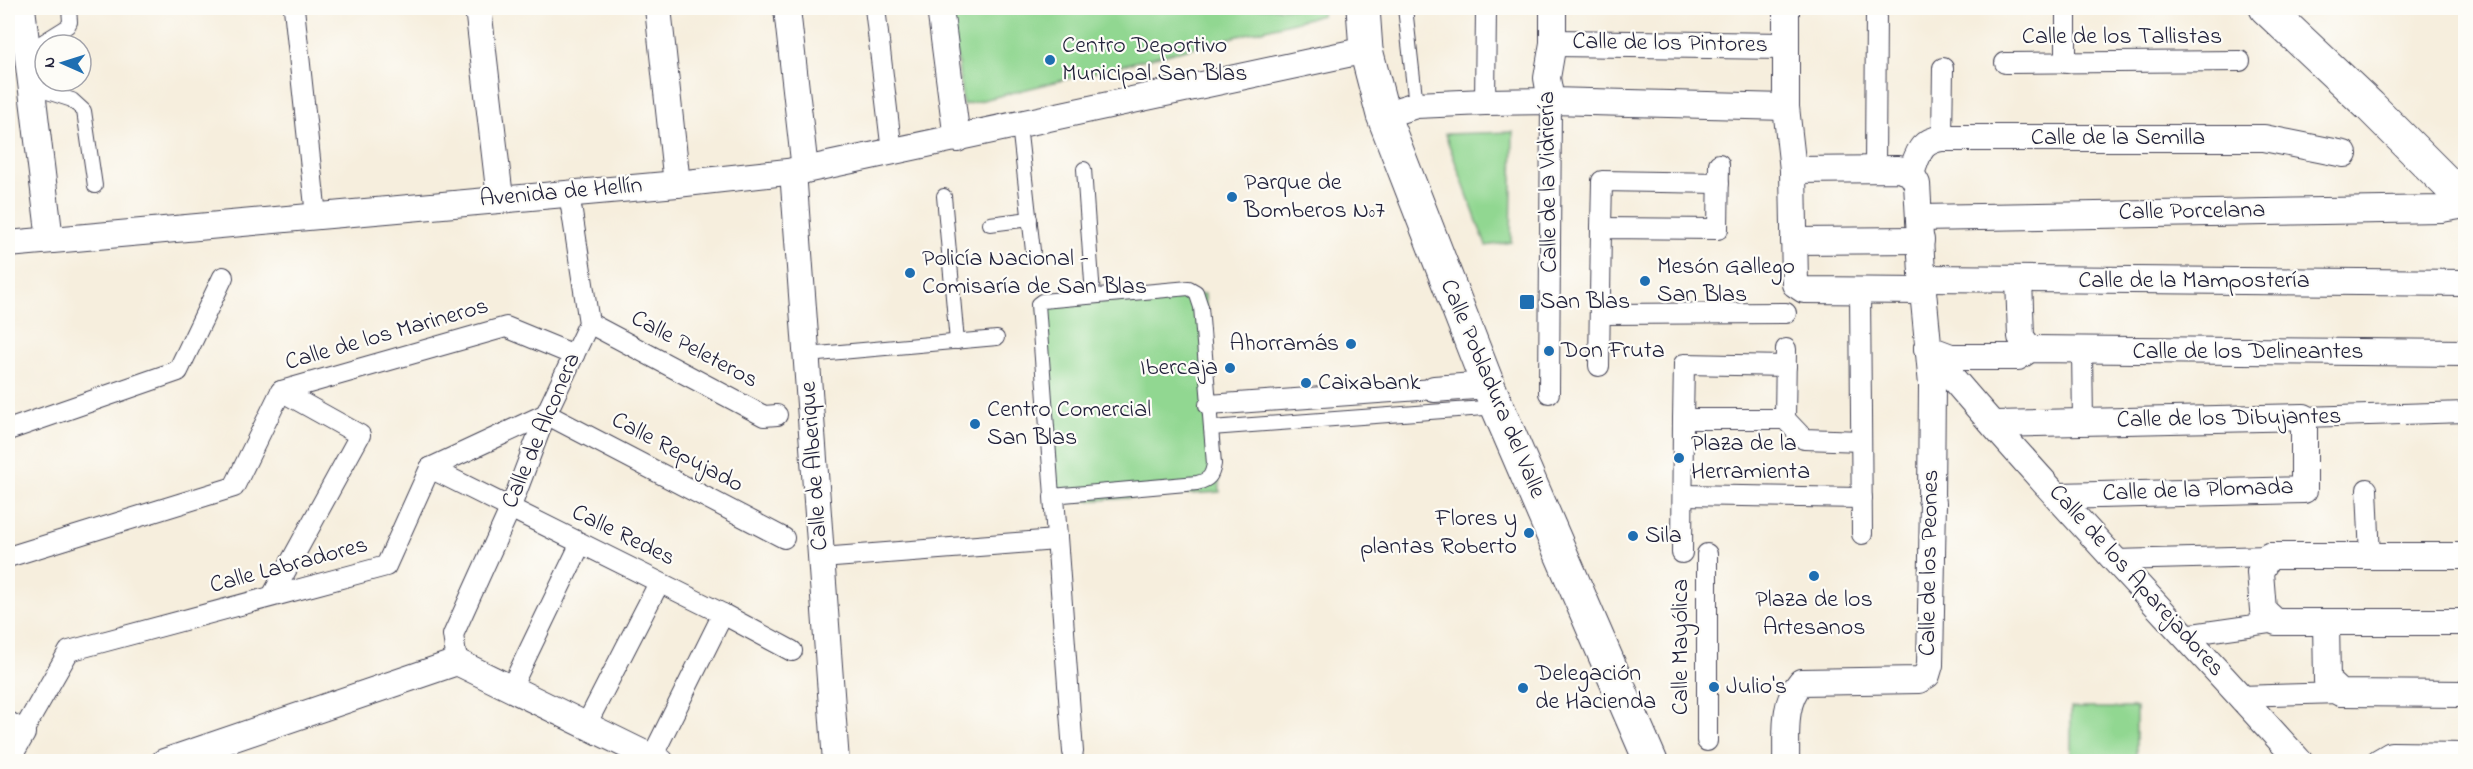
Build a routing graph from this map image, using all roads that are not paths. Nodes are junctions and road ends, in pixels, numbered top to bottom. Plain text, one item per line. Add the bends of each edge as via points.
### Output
1 (22, 8) edge
2 (69, 8) edge
3 (294, 8) edge
4 (478, 8) edge
5 (658, 8) edge
6 (786, 8) edge
7 (875, 8) edge
8 (940, 8) edge
9 (1363, 8) edge
10 (1405, 8) edge
11 (1486, 8) edge
12 (1553, 8) edge
13 (1786, 8) edge
14 (1876, 8) edge
15 (2066, 8) edge
16 (2266, 8) edge
17 (1553, 43) junction
18 (1786, 46) junction
19 (1366, 50) junction
20 (28, 51) junction
21 (2240, 62) dead end
22 (2005, 63) dead end
23 (2066, 63) junction
24 (1943, 68) dead end
25 (32, 87) junction
26 (1551, 101) junction
27 (1485, 102) junction
28 (1416, 105) junction
29 (1786, 106) junction
30 (1383, 115) junction
31 (1019, 125) junction
32 (1942, 138) junction
33 (957, 139) junction
34 (892, 152) junction
35 (2344, 154) dead end
36 (1875, 169) junction
37 (799, 170) junction
38 (1084, 170) dead end
39 (1793, 170) junction
40 (1911, 173) junction
41 (677, 184) junction
42 (95, 186) dead end
43 (569, 193) junction
44 (944, 196) dead end
45 (500, 198) junction
46 (2466, 203) edge
47 (316, 216) junction
48 (1030, 219) junction
49 (990, 224) dead end
50 (1601, 228) junction
51 (1920, 229) junction
52 (50, 240) junction
53 (1794, 241) junction
54 (8, 244) edge
55 (1033, 251) dead end
56 (223, 277) dead end
57 (2019, 279) junction
58 (2466, 283) edge
59 (1923, 284) junction
60 (1860, 292) junction
61 (1093, 296) junction
62 (1786, 313) dead end
63 (1600, 314) junction
64 (589, 323) junction
65 (997, 338) dead end
66 (957, 342) junction
67 (1927, 348) junction
68 (2030, 349) junction
69 (2082, 351) junction
70 (2466, 352) edge
71 (574, 355) junction
72 (807, 355) junction
73 (1599, 366) dead end
74 (1434, 389) joint
75 (281, 391) junction
76 (1549, 393) dead end
77 (1493, 396) junction
78 (1971, 401) junction
79 (1209, 405) junction
80 (2466, 412) edge
81 (546, 414) junction
82 (777, 415) dead end
83 (2304, 417) junction
84 (1683, 419) junction
85 (1785, 419) junction
86 (1932, 419) junction
87 (2083, 422) junction
88 (1993, 424) junction
89 (1211, 428) junction
90 (8, 430) edge
91 (1861, 441) junction
92 (430, 468) junction
93 (2367, 489) dead end
94 (1683, 495) junction
95 (2058, 496) junction
96 (1054, 497) junction
97 (1862, 498) junction
98 (510, 509) junction
99 (1862, 534) dead end
100 (784, 538) dead end
101 (1056, 540) junction
102 (580, 544) junction
103 (1682, 553) dead end
104 (1707, 554) dead end
105 (8, 556) edge
106 (2270, 556) junction
107 (2466, 556) edge
108 (2370, 557) junction
109 (821, 558) junction
110 (2115, 560) junction
111 (659, 583) junction
112 (273, 596) junction
113 (723, 614) junction
114 (2276, 622) junction
115 (2326, 622) junction
116 (2466, 622) edge
117 (2185, 635) junction
118 (792, 651) dead end
119 (457, 662) junction
120 (511, 688) junction
121 (2340, 693) junction
122 (2466, 693) edge
123 (2240, 696) junction
124 (586, 725) junction
125 (15, 729) edge
126 (1707, 741) dead end
127 (1073, 752) dead end
128 (2466, 756) edge
129 (8, 757) edge
130 (656, 759) edge
131 (164, 762) edge
132 (836, 762) edge
133 (1651, 762) edge
134 (1786, 762) edge
135 (2300, 762) edge
136 (2379, 762) edge

1 - 20 street
2 - 20 lane via 68,26
3 - 47 street
4 - 45 street
5 - 41 street
6 - 37 street
7 - 34 street
8 - 33 street
9 - 19 street, Calle Pobladura del Valle
10 - 28 lane
11 - 27 street
12 - 17 street, Calle de la Vidriería
13 - 18 street
14 - 36 street
15 - 23 street
16 - 46 street
17 - 18 street, Calle de los Pintores
17 - 26 street, Calle de la Vidriería via 1547,78
18 - 29 street
19 - 30 street, Calle Pobladura del Valle
19 - 31 street, Avenida de Hellín
20 - 25 street
21 - 23 street, Calle de los Tallistas
22 - 23 street, Calle de los Tallistas
24 - 32 street
25 - 42 lane via 72,100 84,111
25 - 52 street
26 - 27 street
26 - 29 street
26 - 76 street, Calle de la Vidriería
27 - 28 street
28 - 30 street
29 - 39 street
30 - 77 street, Calle Pobladura del Valle
31 - 33 street, Avenida de Hellín
31 - 48 lane
32 - 35 street, Calle de la Semilla via 2264,138
32 - 40 street via 1929,141 1920,149
33 - 34 street, Avenida de Hellín
34 - 37 street, Avenida de Hellín
36 - 39 street
36 - 40 street
37 - 41 street, Avenida de Hellín
37 - 72 street, Calle de Alberique
38 - 61 lane
39 - 53 street
40 - 51 street via 1917,184
41 - 43 street, Avenida de Hellín
43 - 45 street, Avenida de Hellín
43 - 64 street, Calle de Alconera
44 - 66 lane
45 - 47 street, Avenida de Hellín
46 - 51 street, Calle Porcelana via 2442,209
47 - 52 street, Avenida de Hellín
48 - 49 lane
48 - 55 lane
50 - 50 street via 1602,181 1719,174 1718,229
50 - 63 street
51 - 53 street
51 - 59 street
52 - 54 street, Avenida de Hellín
53 - 60 street via 1795,284 1804,290
56 - 90 street via 178,371
57 - 58 street, Calle de la Mampostería
57 - 59 street, Calle de la Mampostería
57 - 68 street via 2021,337
59 - 60 street
59 - 67 street
60 - 91 street
61 - 79 lane via 1189,288 1196,292 1201,307
61 - 96 lane via 1038,304
62 - 63 street
63 - 73 street
64 - 71 street, Calle de Alconera
64 - 82 street, Calle Peleteros via 764,416
65 - 66 lane
66 - 72 lane
67 - 68 street, Calle de los Delineantes via 1951,357 2018,357
67 - 78 street, Calle de los Aparejadores
67 - 86 street, Calle de los Peones
68 - 69 street, Calle de los Delineantes
69 - 70 street, Calle de los Delineantes
69 - 87 street
71 - 75 street, Calle de los Marineros via 506,327
71 - 81 street, Calle de Alconera
72 - 109 street, Calle de Alberique
74 - 77 street
74 - 79 street
75 - 105 street, Calle de los Marineros via 234,487
75 - 112 street, Calle de los Marineros via 360,435
77 - 89 lane
77 - 133 street, Calle Pobladura del Valle
78 - 86 street via 1950,407
78 - 88 street, Calle de los Aparejadores
79 - 89 lane
80 - 83 street, Calle de los Dibujantes
81 - 92 street
81 - 98 street, Calle de Alconera
81 - 100 street, Calle Repujado
83 - 87 street, Calle de los Dibujantes
83 - 95 street, Calle de la Plomada via 2304,490
84 - 85 street
84 - 85 street via 1684,364 1786,357
84 - 94 street
85 - 91 street via 1804,439
86 - 134 street, Calle de los Peones via 1927,675 1919,680 1801,682 1792,692 1786,711
87 - 88 street, Calle de los Dibujantes
88 - 95 street, Calle de los Aparejadores
89 - 96 lane via 1214,464 1207,481
91 - 97 street
92 - 98 street, Calle Redes
92 - 112 street, Calle Labradores via 386,566
93 - 108 street
94 - 97 street
94 - 103 street
95 - 110 street, Calle de los Aparejadores
96 - 101 street
97 - 99 street
98 - 102 street, Calle Redes
98 - 119 street, Calle de Alconera via 453,634
101 - 109 street
101 - 127 street
102 - 111 street, Calle Redes
102 - 120 street
104 - 126 street, Calle Mayólica
106 - 108 street
106 - 110 street
106 - 114 street via 2260,572 2263,610
107 - 108 street
109 - 132 street, Calle de Alberique
110 - 117 street, Calle de los Aparejadores
111 - 113 street, Calle Redes
111 - 124 street
112 - 125 street, Calle Labradores via 69,651
113 - 118 street, Calle Redes
113 - 130 street
114 - 115 street
114 - 117 street
115 - 116 street
115 - 121 street via 2327,681
117 - 123 street, Calle de los Aparejadores
119 - 120 street
119 - 131 street
120 - 124 street
121 - 122 street
121 - 123 street
123 - 135 street, Calle de los Aparejadores
124 - 130 street
125 - 129 street
128 - 136 street via 2391,755

